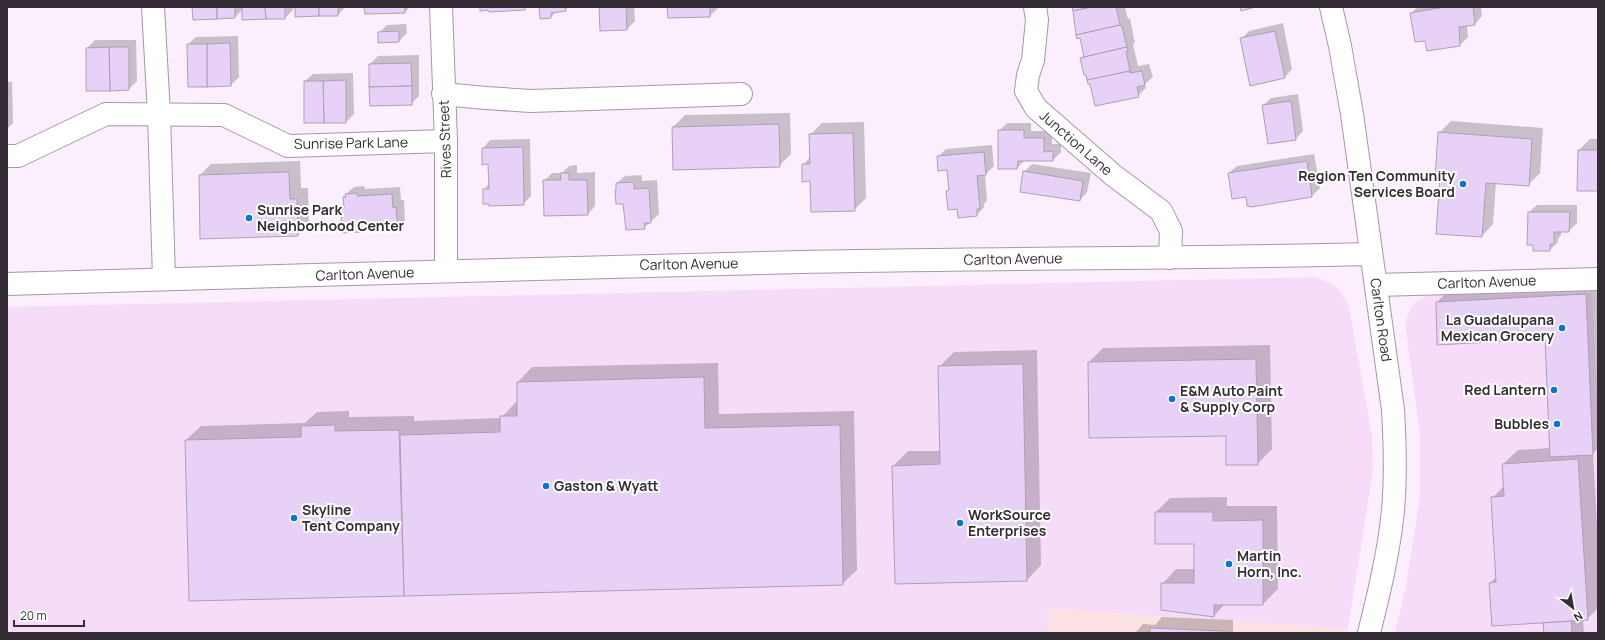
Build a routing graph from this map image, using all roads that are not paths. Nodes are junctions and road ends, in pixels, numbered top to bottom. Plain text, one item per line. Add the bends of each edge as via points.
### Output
1 (153, 7) edge
2 (441, 7) edge
3 (1035, 7) edge
4 (1331, 7) edge
5 (444, 94) junction
6 (741, 94) dead end
7 (159, 114) junction
8 (446, 141) junction
9 (7, 156) edge
10 (1371, 254) junction
11 (1170, 258) junction
12 (446, 271) junction
13 (164, 279) junction
14 (1598, 279) edge
15 (7, 284) edge
16 (1376, 285) junction
17 (1369, 633) edge

1 - 7 street
2 - 5 street, Rives Street
3 - 11 street, Junction Lane via 1037,20 1033,60 1026,91 1036,108 1113,175 1161,211 1171,231
4 - 10 street, Carlton Road via 1350,106
5 - 6 street via 531,100
5 - 8 street, Rives Street
7 - 8 street, Sunrise Park Lane via 224,115 288,146
7 - 9 street, Sunrise Park Lane via 106,114 18,156
7 - 13 street
8 - 12 street, Rives Street
10 - 11 street, Carlton Avenue
10 - 16 street, Carlton Road
11 - 12 street, Carlton Avenue via 799,262
12 - 13 street, Carlton Avenue
13 - 15 street, Carlton Avenue
14 - 16 street, Carlton Avenue
16 - 17 street, Carlton Road via 1393,403 1395,457 1392,518

